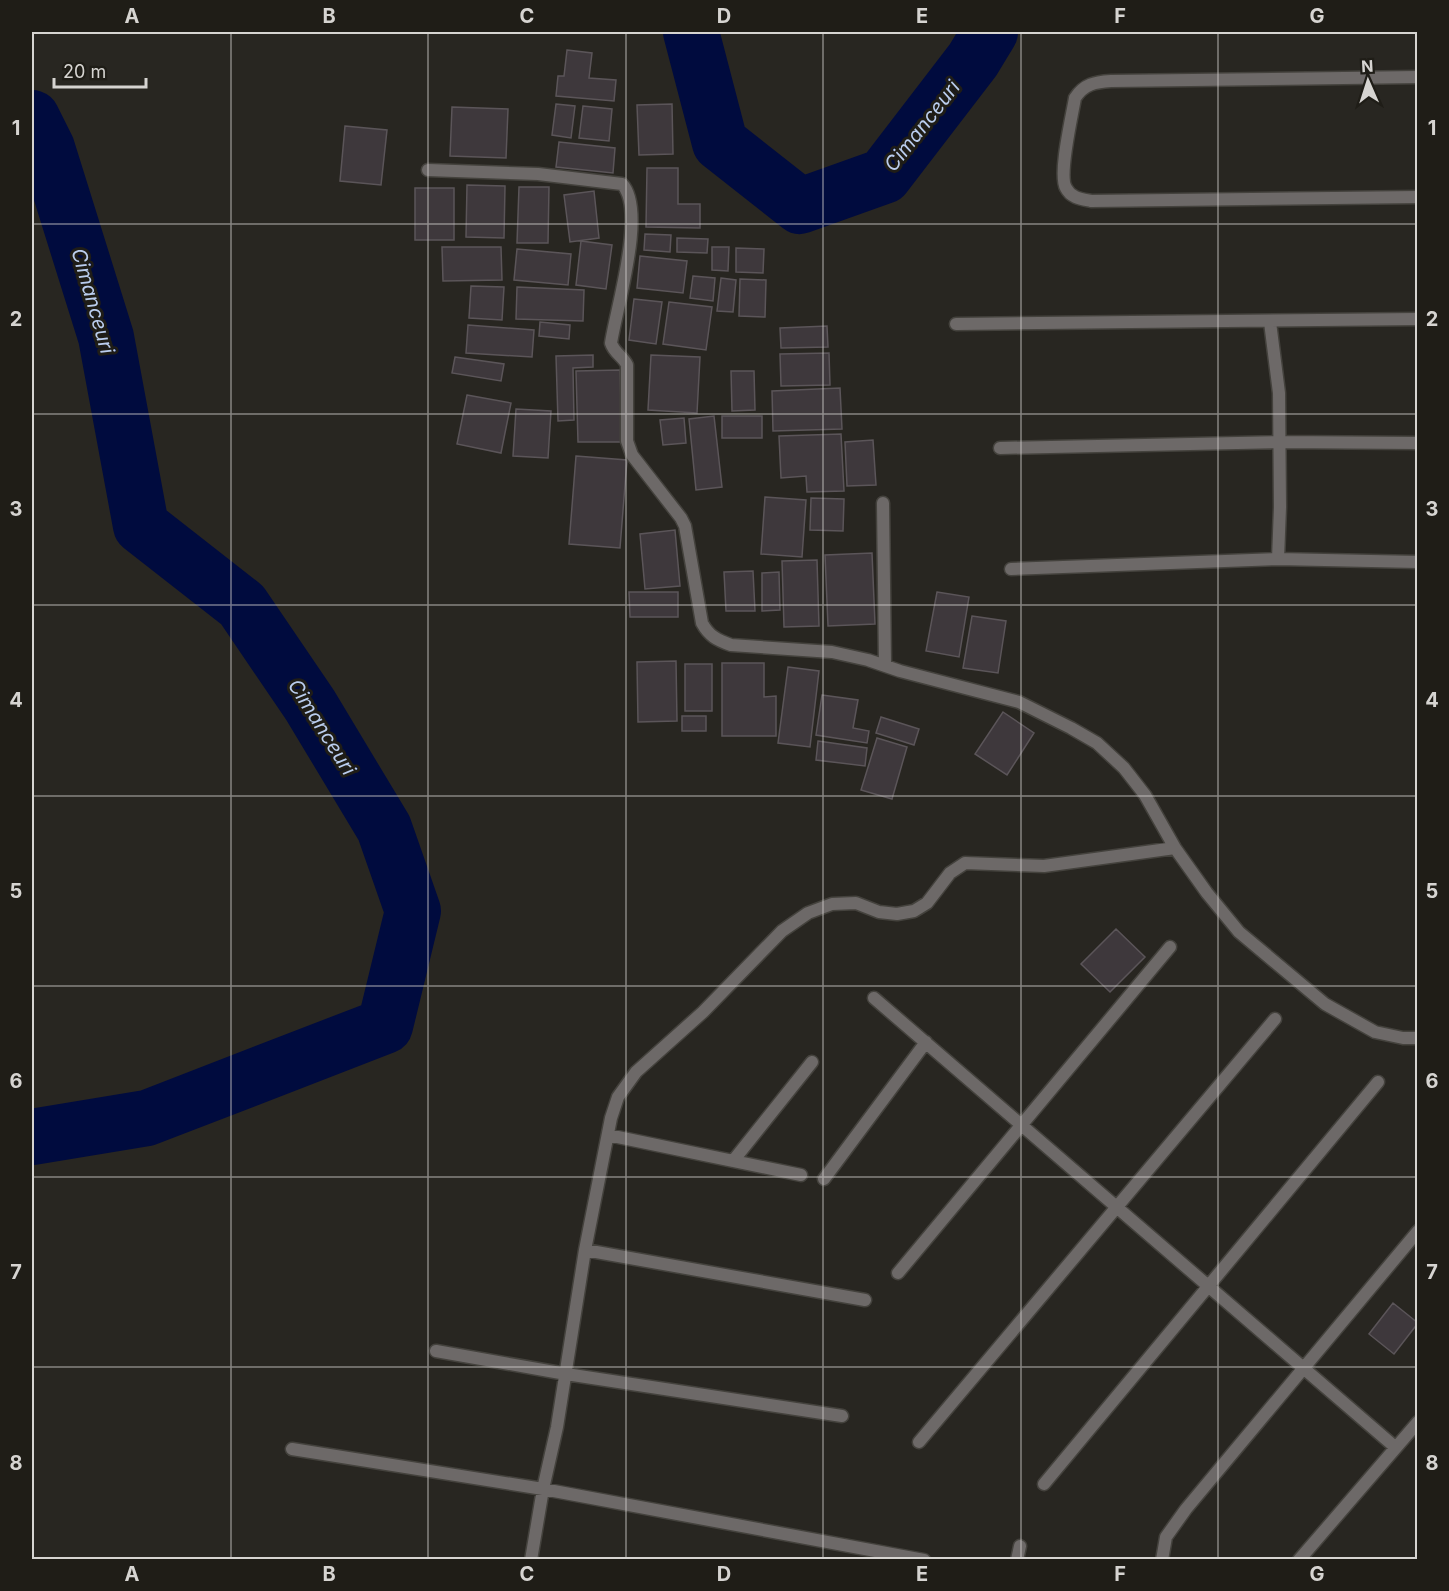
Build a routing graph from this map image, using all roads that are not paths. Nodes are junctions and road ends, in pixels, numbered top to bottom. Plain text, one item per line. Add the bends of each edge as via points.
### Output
1 (1418, 77) edge
2 (428, 170) dead end
3 (1418, 197) edge
4 (1418, 318) edge
5 (1270, 322) junction
6 (956, 324) dead end
7 (1279, 442) junction
8 (1418, 442) edge
9 (1000, 448) dead end
10 (883, 503) dead end
11 (1278, 559) junction
12 (1418, 562) edge
13 (1011, 569) dead end
14 (885, 665) junction
15 (1175, 849) junction
16 (1170, 947) dead end
17 (874, 998) dead end
18 (1275, 1019) dead end
19 (1418, 1038) edge
20 (926, 1042) junction
21 (812, 1062) dead end
22 (1378, 1082) dead end
23 (1022, 1125) junction
24 (608, 1135) junction
25 (733, 1161) junction
26 (801, 1175) dead end
27 (824, 1179) dead end
28 (1117, 1207) junction
29 (1418, 1231) edge
30 (585, 1250) junction
31 (898, 1273) dead end
32 (1209, 1286) junction
33 (865, 1300) dead end
34 (436, 1352) dead end
35 (1304, 1368) junction
36 (566, 1374) junction
37 (842, 1416) dead end
38 (1418, 1422) edge
39 (919, 1442) dead end
40 (1395, 1447) junction
41 (292, 1449) dead end
42 (1044, 1484) dead end
43 (543, 1490) junction
44 (1020, 1546) dead end
45 (531, 1560) edge
46 (924, 1560) edge
47 (1017, 1560) edge
48 (1162, 1560) edge
49 (1299, 1560) edge

1 - 3 street via 1092,83 1075,98 1063,173 1070,194 1091,201
2 - 14 street via 538,174 622,184 626,188 631,202 630,246 611,343 627,365 627,441 639,467 685,526 702,623 708,633 731,645 832,652
4 - 5 street
5 - 6 street
5 - 7 street via 1279,393
7 - 8 street
7 - 9 street
7 - 11 street
10 - 14 street
11 - 12 street
11 - 13 street
14 - 15 street via 1019,702 1097,743 1146,795
15 - 19 street via 1239,932 1325,1004 1375,1032
15 - 24 street via 1044,866 965,863 950,873 927,903 914,911 879,912 856,903 832,904 808,913 782,931 703,1012 636,1072 618,1097
16 - 23 street
17 - 20 street
18 - 28 street
20 - 23 street
20 - 27 street
21 - 25 street
22 - 32 street
23 - 28 street
23 - 31 street
24 - 25 street
24 - 30 street
25 - 26 street
28 - 32 street
28 - 39 street
29 - 35 street
30 - 33 street
30 - 36 street
32 - 35 street
32 - 42 street
34 - 36 street
35 - 40 street
35 - 48 street via 1166,1537
36 - 37 street
36 - 43 street
38 - 40 street
40 - 49 street
41 - 43 street
43 - 45 street
43 - 46 street
44 - 47 street

